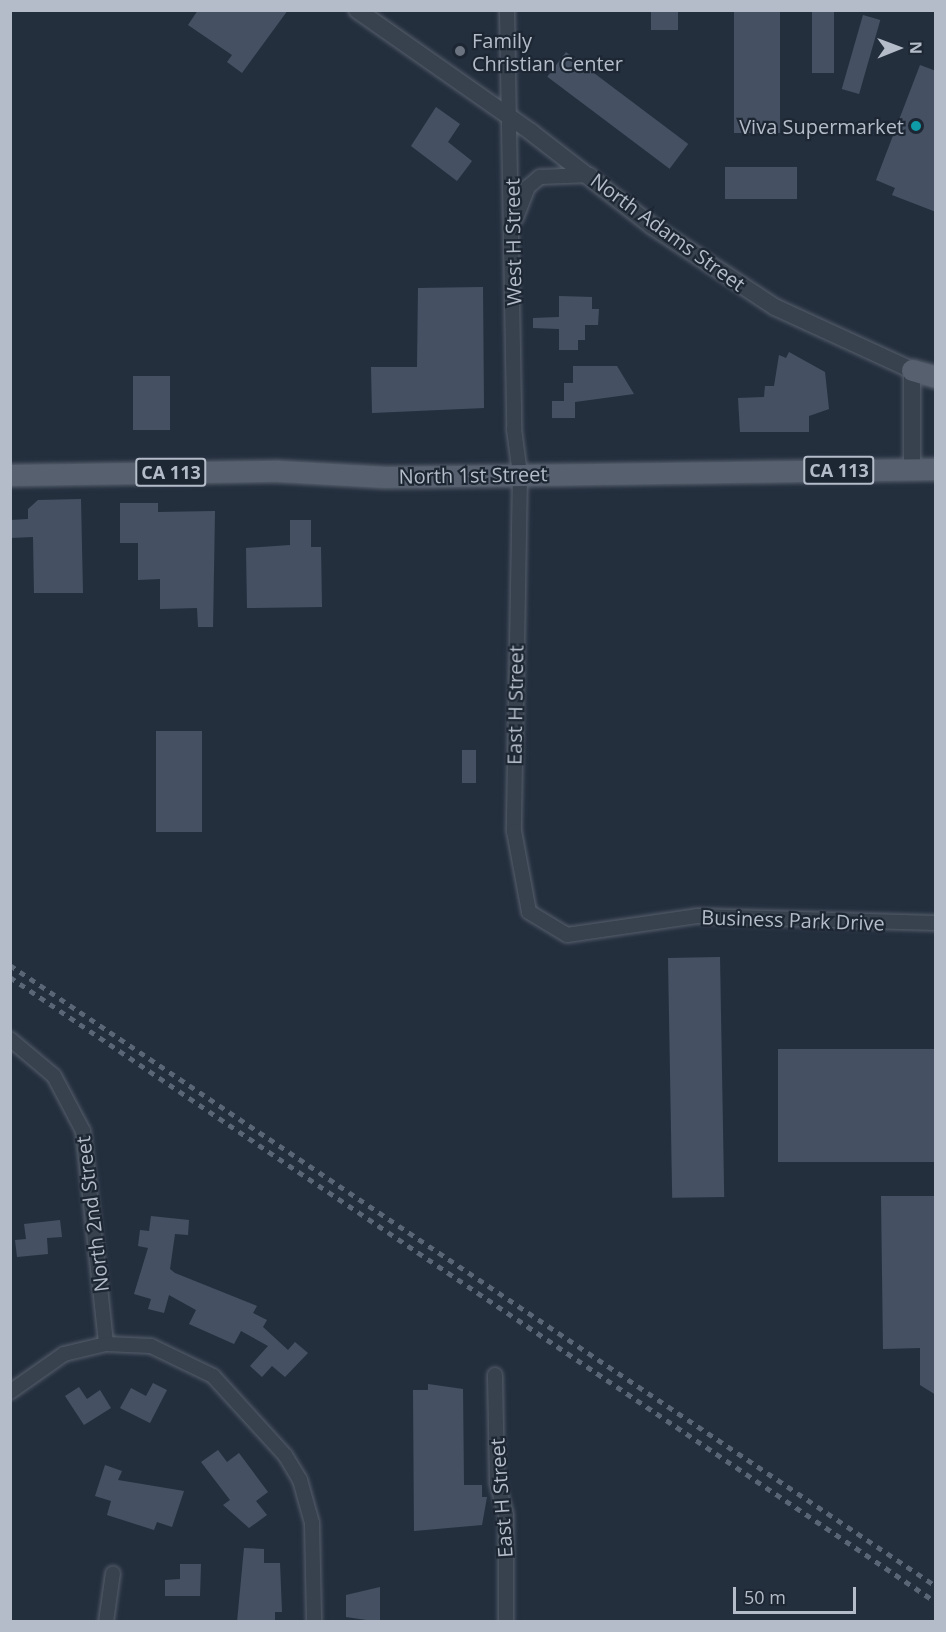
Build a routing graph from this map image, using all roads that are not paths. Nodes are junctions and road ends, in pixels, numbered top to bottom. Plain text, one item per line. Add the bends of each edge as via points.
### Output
1 (357, 10) edge
2 (507, 10) edge
3 (506, 115) junction
4 (590, 175) junction
5 (513, 225) junction
6 (912, 370) junction
7 (936, 377) edge
8 (936, 469) edge
9 (912, 470) junction
10 (520, 474) junction
11 (10, 475) edge
12 (936, 923) edge
13 (546, 926) joint
14 (10, 1039) edge
15 (106, 1344) junction
16 (495, 1375) dead end
17 (10, 1392) edge
18 (113, 1573) dead end
19 (106, 1622) edge
20 (314, 1622) edge
21 (506, 1622) edge

1 - 3 street, North Adams Street
2 - 3 street, West H Street
3 - 4 street, North Adams Street
3 - 5 street, West H Street
4 - 5 street via 552,175 532,182
4 - 6 street, North Adams Street via 652,226 775,308
5 - 10 street, West H Street via 514,429
6 - 7 main road
6 - 9 street
8 - 9 main road, North 1st Street / CA 113
9 - 10 main road, North 1st Street / CA 113
10 - 11 main road, North 1st Street / CA 113
10 - 13 street, East H Street via 514,831 529,912
12 - 13 street, Business Park Drive via 818,923 730,915 580,934
14 - 15 street, North 2nd Street via 54,1076 83,1131
15 - 17 street via 64,1354
15 - 20 street via 151,1346 190,1361 213,1376 285,1455 312,1523
16 - 21 street, East H Street via 497,1483 506,1515
18 - 19 street

